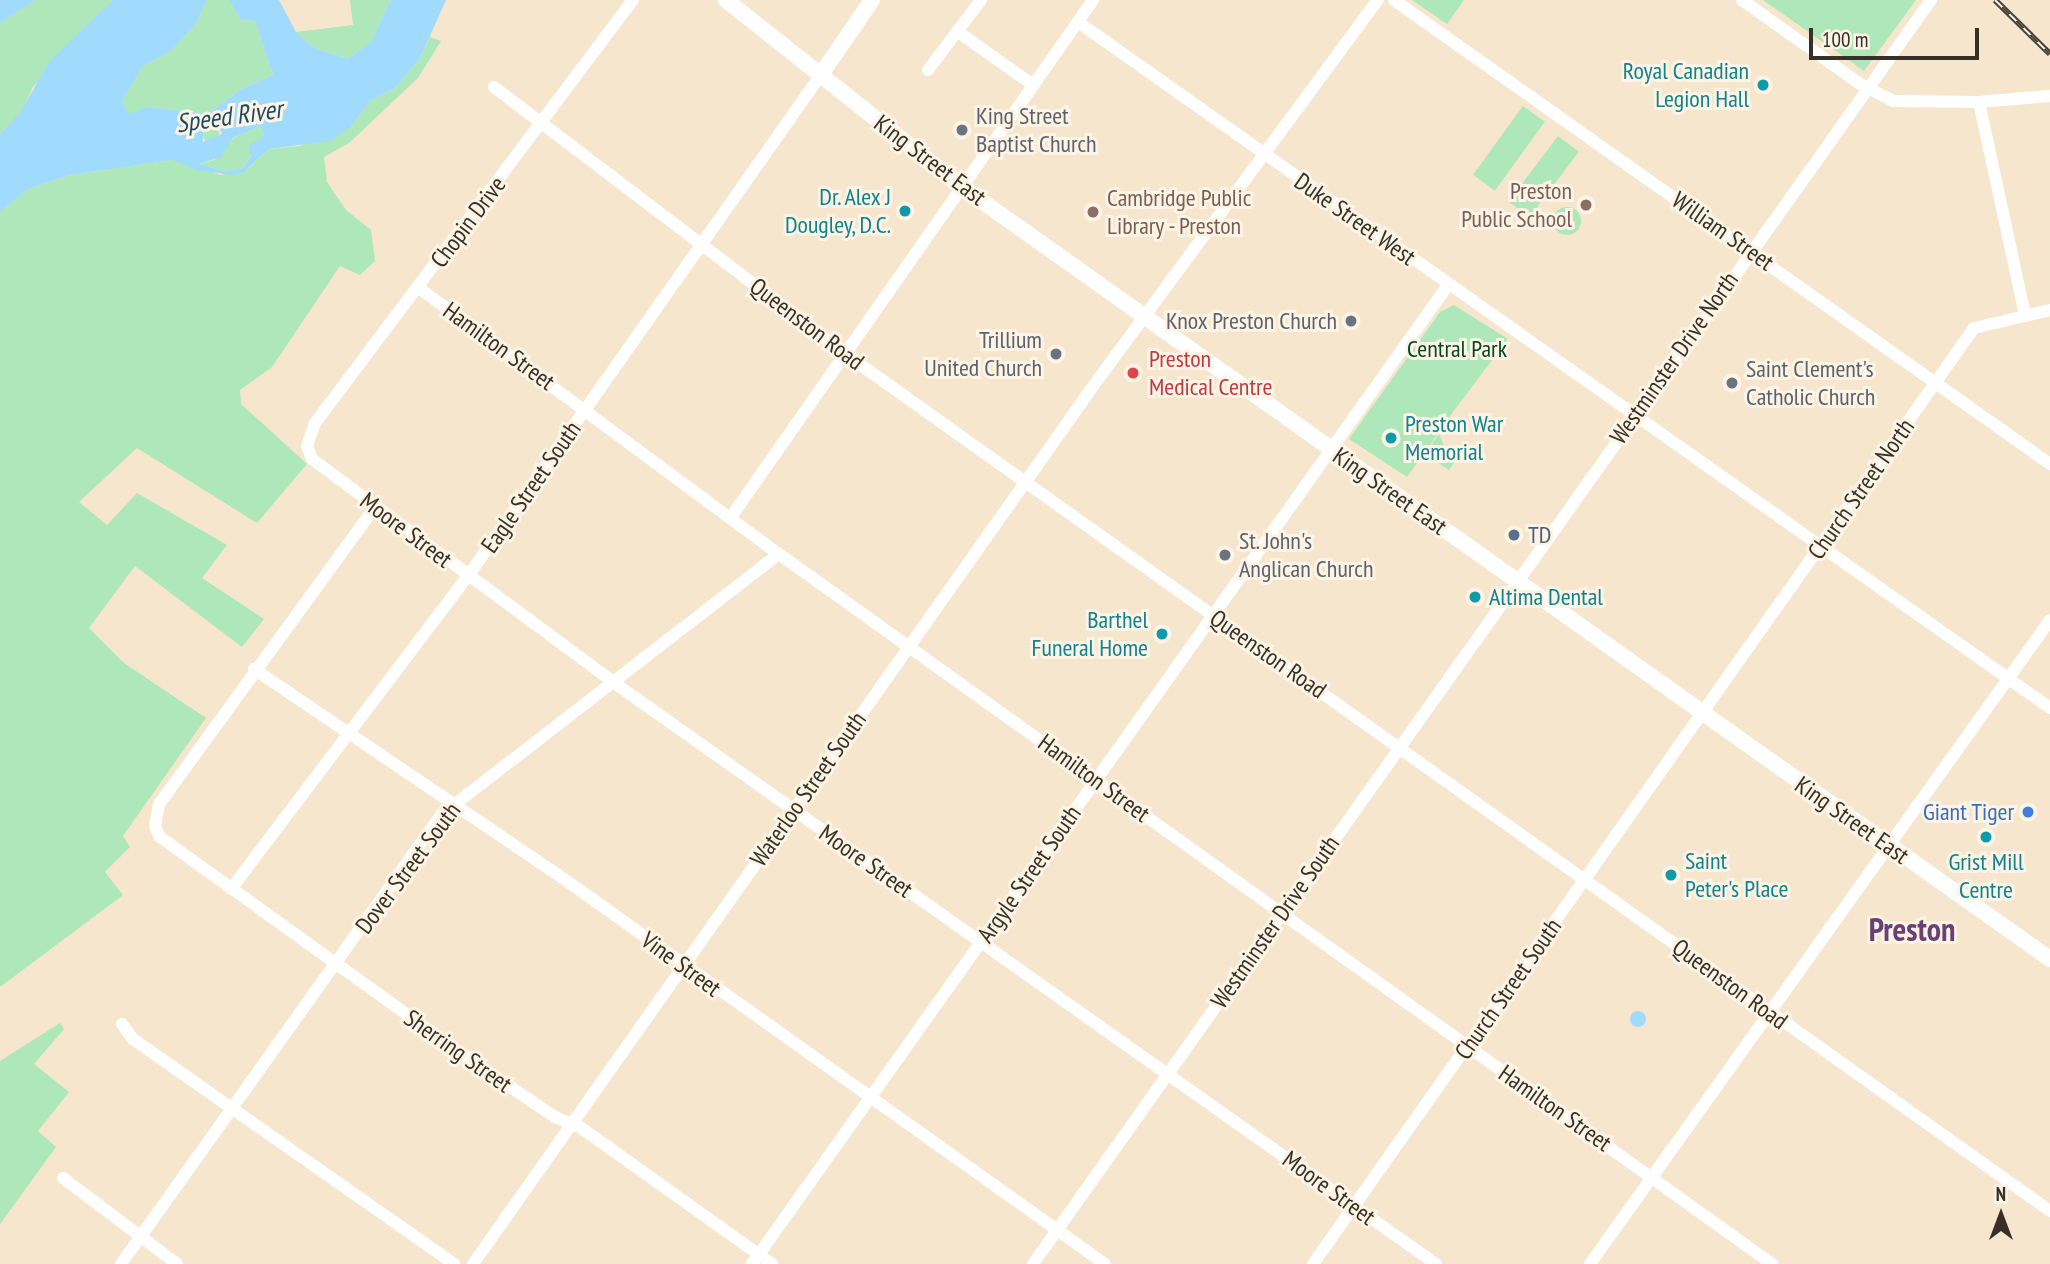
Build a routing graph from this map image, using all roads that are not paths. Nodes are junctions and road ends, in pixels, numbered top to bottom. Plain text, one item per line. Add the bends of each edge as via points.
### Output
1 (633, 0) edge
2 (711, 0) edge
3 (726, 0) edge
4 (872, 0) edge
5 (981, 0) edge
6 (1093, 0) edge
7 (1378, 0) edge
8 (1394, 0) edge
9 (1742, 0) edge
10 (1931, 0) edge
11 (738, 13) junction
12 (1078, 22) junction
13 (957, 31) junction
14 (928, 70) dead end
15 (820, 76) junction
16 (1033, 85) junction
17 (494, 88) dead end
18 (1869, 90) junction
19 (2050, 96) edge
20 (1979, 102) junction
21 (540, 125) junction
22 (1263, 154) junction
23 (962, 187) junction
24 (702, 243) junction
25 (1750, 251) junction
26 (1448, 285) junction
27 (419, 288) junction
28 (2050, 310) edge
29 (2025, 315) junction
30 (1145, 316) junction
31 (844, 353) junction
32 (1935, 383) junction
33 (586, 410) junction
34 (1633, 416) junction
35 (307, 446) joint
36 (1331, 449) junction
37 (2050, 464) edge
38 (1026, 482) junction
39 (375, 507) junction
40 (731, 517) junction
41 (1820, 547) junction
42 (779, 554) junction
43 (468, 576) junction
44 (1516, 580) junction
45 (1212, 615) junction
46 (2050, 620) edge
47 (909, 645) junction
48 (254, 670) junction
49 (2008, 680) junction
50 (613, 682) junction
51 (2050, 708) edge
52 (1703, 714) junction
53 (347, 735) junction
54 (1399, 747) junction
55 (1096, 779) junction
56 (452, 804) junction
57 (794, 810) junction
58 (1890, 847) junction
59 (1585, 880) junction
60 (231, 889) junction
61 (1280, 912) junction
62 (981, 942) junction
63 (2050, 959) edge
64 (335, 964) junction
65 (682, 965) junction
66 (1770, 1013) junction
67 (122, 1024) dead end
68 (1467, 1046) junction
69 (1169, 1073) junction
70 (869, 1097) junction
71 (232, 1109) junction
72 (569, 1123) junction
73 (1654, 1177) junction
74 (63, 1178) dead end
75 (1353, 1206) junction
76 (2050, 1211) edge
77 (1057, 1229) junction
78 (140, 1238) junction
79 (755, 1259) edge
80 (121, 1264) edge
81 (177, 1264) edge
82 (454, 1264) edge
83 (473, 1264) edge
84 (772, 1264) edge
85 (1033, 1264) edge
86 (1105, 1264) edge
87 (1313, 1264) edge
88 (1436, 1264) edge
89 (1590, 1264) edge
90 (1772, 1264) edge

1 - 21 street, Chopin Drive
2 - 11 main road, King Street East
3 - 11 main road, King Street East
4 - 15 main road
5 - 13 street
6 - 12 street
7 - 22 street, Waterloo Street South
8 - 25 street, William Street
9 - 18 street
10 - 18 street, Westminster Drive North
11 - 15 main road, King Street East
12 - 16 street
12 - 22 street, Duke Street West
13 - 14 street
13 - 16 street
15 - 23 main road, King Street East
15 - 24 street, Eagle Street South
16 - 23 street
17 - 21 street, Queenston Road
18 - 20 street via 1912,104
18 - 25 street, Westminster Drive North
19 - 20 street
20 - 29 street
21 - 24 street, Queenston Road
21 - 27 street, Chopin Drive
22 - 26 street, Duke Street West
22 - 30 street, Waterloo Street South
23 - 30 main road, King Street East
23 - 31 street
24 - 31 street, Queenston Road
24 - 33 street, Eagle Street South
25 - 32 street, William Street
25 - 34 street, Westminster Drive North
26 - 34 street, Duke Street West
26 - 36 street, Argyle Street South
27 - 33 street, Hamilton Street
27 - 35 street, Chopin Drive via 315,423
28 - 29 street, Church Street North
29 - 32 street, Church Street North via 1975,328
30 - 36 main road, King Street East
30 - 38 street, Waterloo Street South
31 - 38 street, Queenston Road
31 - 40 street
32 - 37 street, William Street
32 - 41 street, Church Street North
33 - 40 street, Hamilton Street
33 - 43 street, Eagle Street South
34 - 41 street, Duke Street West
34 - 44 street, Westminster Drive North
35 - 39 street, Moore Street via 312,459
36 - 44 main road, King Street East
36 - 45 street, Argyle Street South
38 - 45 street, Queenston Road
38 - 47 street, Waterloo Street South
39 - 43 street, Moore Street
39 - 48 street
40 - 42 street, Hamilton Street
41 - 49 street, Duke Street West
41 - 52 street, Church Street North
42 - 47 street, Hamilton Street
42 - 50 street, Dover Street South
43 - 50 street, Moore Street
43 - 53 street, Eagle Street South
44 - 52 main road, King Street East
44 - 54 street, Westminster Drive South
45 - 54 street, Queenston Road
45 - 55 street, Argyle Street South
46 - 49 street
47 - 55 street, Hamilton Street
47 - 57 street, Waterloo Street South
48 - 53 street, Vine Street
48 - 60 street, Sherring Street via 159,804 155,826 170,847
49 - 51 street, Duke Street West
49 - 58 street
50 - 56 street, Dover Street South
50 - 57 street, Moore Street
52 - 58 main road, King Street East
52 - 59 street, Church Street South
53 - 56 street, Vine Street
53 - 60 street, Eagle Street South
54 - 59 street, Queenston Road
54 - 61 street, Westminster Drive South
55 - 61 street, Hamilton Street
55 - 62 street, Argyle Street South
56 - 64 street, Dover Street South
56 - 65 street, Vine Street
57 - 62 street, Moore Street
57 - 65 street, Waterloo Street South
58 - 63 main road, King Street East
58 - 66 street
59 - 66 street, Queenston Road
59 - 68 street, Church Street South
60 - 64 street, Sherring Street
61 - 68 street, Hamilton Street
61 - 69 street, Westminster Drive South
62 - 69 street, Moore Street
62 - 70 street, Argyle Street South
64 - 71 street, Dover Street South
64 - 72 street, Sherring Street
65 - 70 street, Vine Street
65 - 72 street, Waterloo Street South
66 - 73 street
66 - 76 street, Queenston Road
67 - 71 street via 133,1039
68 - 73 street, Hamilton Street
68 - 75 street, Church Street South
69 - 75 street, Moore Street
69 - 77 street, Westminster Drive South
70 - 77 street, Vine Street
70 - 79 street, Argyle Street South
71 - 78 street, Dover Street South
71 - 82 street
72 - 79 street, Sherring Street
72 - 83 street, Waterloo Street South
73 - 89 street
73 - 90 street, Hamilton Street
74 - 78 street
75 - 87 street, Church Street South
75 - 88 street, Moore Street
77 - 85 street, Westminster Drive South
77 - 86 street, Vine Street
78 - 80 street, Dover Street South
78 - 81 street
79 - 84 street, Sherring Street

